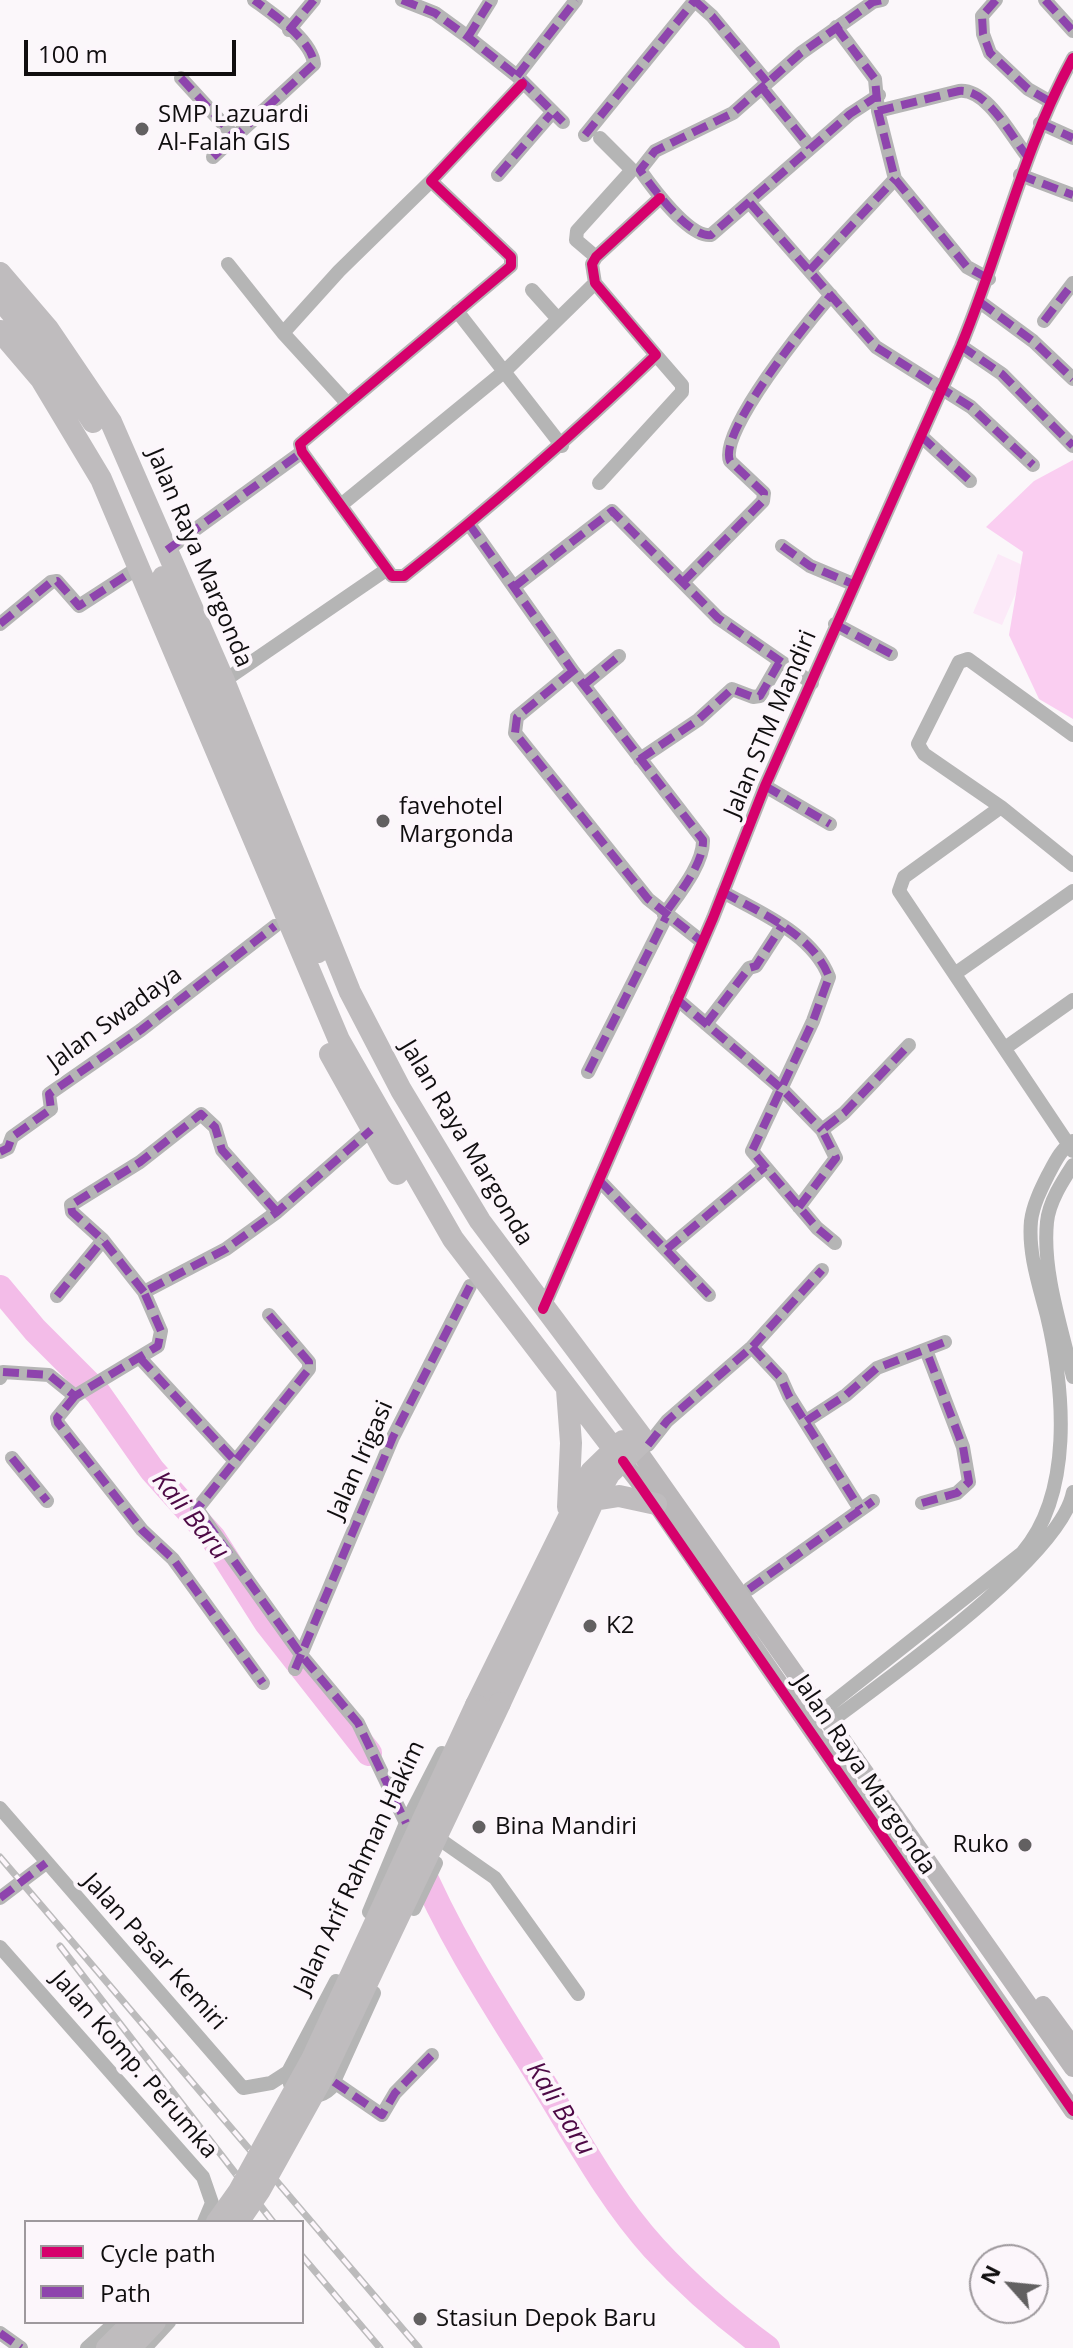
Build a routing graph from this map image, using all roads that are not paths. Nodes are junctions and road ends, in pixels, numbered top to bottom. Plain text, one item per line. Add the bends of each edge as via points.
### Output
1 (254, 0) edge
2 (314, 0) edge
3 (402, 0) edge
4 (491, 0) edge
5 (576, 0) edge
6 (694, 0) edge
7 (996, 0) edge
8 (1045, 0) edge
9 (876, 1) edge
10 (417, 3) edge
11 (836, 27) junction
12 (289, 30) junction
13 (1073, 31) edge
14 (468, 37) junction
15 (1073, 58) edge
16 (181, 78) dead end
17 (520, 80) junction
18 (765, 86) junction
19 (879, 95) junction
20 (1049, 101) junction
21 (878, 111) junction
22 (1040, 123) junction
23 (235, 137) junction
24 (1073, 138) edge
25 (810, 147) junction
26 (1027, 154) junction
27 (213, 157) dead end
28 (498, 175) dead end
29 (1020, 175) junction
30 (895, 179) junction
31 (431, 181) junction
32 (1073, 195) edge
33 (660, 198) junction
34 (750, 203) junction
35 (596, 257) junction
36 (228, 264) dead end
37 (810, 270) junction
38 (0, 273) edge
39 (989, 279) junction
40 (595, 283) junction
41 (1073, 283) edge
42 (532, 290) dead end
43 (831, 295) junction
44 (980, 302) junction
45 (9, 311) edge
46 (457, 311) junction
47 (558, 319) junction
48 (1044, 321) dead end
49 (283, 333) junction
50 (961, 346) junction
51 (0, 349) edge
52 (656, 355) junction
53 (506, 370) junction
54 (1073, 379) edge
55 (942, 389) junction
56 (347, 403) junction
57 (921, 436) junction
58 (562, 446) junction
59 (1073, 446) edge
60 (302, 452) junction
61 (1033, 465) dead end
62 (970, 481) dead end
63 (599, 483) dead end
64 (341, 505) junction
65 (469, 524) junction
66 (782, 546) dead end
67 (142, 557) junction
68 (386, 570) junction
69 (683, 582) junction
70 (853, 584) junction
71 (514, 587) junction
72 (0, 624) edge
73 (835, 624) junction
74 (891, 654) dead end
75 (619, 656) dead end
76 (779, 663) junction
77 (573, 671) junction
78 (812, 683) junction
79 (585, 684) junction
80 (217, 685) junction
81 (1073, 735) edge
82 (640, 759) junction
83 (765, 786) junction
84 (1001, 807) junction
85 (830, 824) dead end
86 (1073, 865) edge
87 (1073, 891) edge
88 (723, 892) junction
89 (665, 916) junction
90 (275, 926) junction
91 (782, 926) junction
92 (701, 941) junction
93 (956, 973) junction
94 (677, 999) junction
95 (1073, 1000) edge
96 (337, 1016) junction
97 (706, 1024) junction
98 (909, 1045) dead end
99 (1005, 1048) junction
100 (588, 1072) dead end
101 (782, 1089) junction
102 (371, 1130) junction
103 (822, 1130) junction
104 (1071, 1145) edge
105 (0, 1152) edge
106 (1073, 1165) edge
107 (765, 1167) junction
108 (600, 1181) junction
109 (423, 1203) junction
110 (799, 1207) junction
111 (277, 1212) junction
112 (103, 1240) junction
113 (835, 1243) dead end
114 (667, 1249) junction
115 (822, 1270) dead end
116 (470, 1286) junction
117 (144, 1292) junction
118 (709, 1295) dead end
119 (57, 1296) dead end
120 (1073, 1302) edge
121 (538, 1314) junction
122 (269, 1315) dead end
123 (1053, 1315) junction
124 (945, 1342) dead end
125 (752, 1347) junction
126 (926, 1350) junction
127 (140, 1358) junction
128 (1073, 1377) edge
129 (0, 1378) edge
130 (561, 1384) junction
131 (77, 1396) junction
132 (806, 1421) junction
133 (1069, 1435) edge
134 (633, 1444) junction
135 (12, 1458) dead end
136 (235, 1461) junction
137 (1073, 1492) edge
138 (594, 1500) junction
139 (47, 1501) dead end
140 (922, 1503) dead end
141 (656, 1504) junction
142 (567, 1520) junction
143 (1045, 1536) junction
144 (749, 1589) junction
145 (298, 1663) junction
146 (502, 1675) junction
147 (263, 1683) dead end
148 (830, 1713) junction
149 (0, 1808) edge
150 (406, 1823) junction
151 (445, 1843) junction
152 (46, 1863) junction
153 (0, 1898) edge
154 (967, 1910) junction
155 (0, 1947) edge
156 (578, 1994) dead end
157 (1073, 2046) edge
158 (432, 2055) dead end
159 (1073, 2068) edge
160 (288, 2072) junction
161 (334, 2082) junction
162 (1073, 2111) edge
163 (206, 2220) edge
164 (218, 2220) edge
165 (239, 2220) edge
166 (114, 2324) edge
167 (131, 2324) edge
168 (153, 2324) edge
169 (167, 2324) edge
170 (0, 2333) edge
171 (21, 2348) edge
172 (87, 2348) edge
173 (107, 2348) edge
174 (130, 2348) edge
175 (145, 2348) edge

1 - 12 street
2 - 12 street
3 - 10 street
4 - 14 street
5 - 17 street
6 - 18 street
6 - 35 street via 593,136 632,170 577,231 576,240
7 - 20 street via 982,16 986,48 1028,89
8 - 13 street
9 - 11 street
10 - 14 street
11 - 18 street
11 - 19 street via 875,79
12 - 23 street via 312,54 314,64
14 - 17 street
15 - 20 street, Jalan STM Mandiri
16 - 23 street
17 - 28 street via 557,118
17 - 31 street
18 - 25 street
18 - 33 street via 728,116 655,151 640,170
19 - 21 street
19 - 25 street
20 - 22 street, Jalan STM Mandiri
21 - 26 street via 972,91
21 - 30 street
22 - 24 street
22 - 26 street, Jalan STM Mandiri
23 - 27 street
25 - 34 street
26 - 29 street, Jalan STM Mandiri
29 - 32 street
29 - 39 street, Jalan STM Mandiri
30 - 37 street
30 - 39 street via 967,267
31 - 46 street via 511,257 508,271
31 - 49 street
33 - 34 street via 705,236
33 - 35 street
34 - 37 street
35 - 40 street
36 - 49 street
37 - 43 street
38 - 45 highway, Jalan Raya Margonda
39 - 44 street, Jalan STM Mandiri
40 - 47 street
40 - 52 street
41 - 48 street
42 - 47 street
43 - 55 street via 876,347
43 - 69 street via 772,370 729,443 730,461 764,493 763,501
44 - 50 street, Jalan STM Mandiri
44 - 54 street
45 - 67 highway, Jalan Raya Margonda via 41,379
45 - 67 highway, Jalan Raya Margonda via 83,376 111,422
46 - 53 street
46 - 56 street
47 - 53 street
49 - 56 street
50 - 55 street, Jalan STM Mandiri
50 - 59 street via 1002,374
51 - 67 highway, Jalan Raya Margonda
52 - 58 street
52 - 63 street via 682,385 682,392
53 - 58 street
53 - 64 street
55 - 57 street, Jalan STM Mandiri
55 - 61 street via 971,407
56 - 60 street via 302,441
57 - 62 street
57 - 70 street, Jalan STM Mandiri
58 - 65 street
60 - 64 street
60 - 67 street
64 - 68 street
65 - 68 street via 404,576
65 - 71 street
66 - 70 street via 810,566
67 - 72 street via 79,606 57,581 51,582
67 - 80 highway, Jalan Raya Margonda
67 - 90 highway, Jalan Raya Margonda
67 - 96 highway, Jalan Raya Margonda
68 - 80 street
69 - 71 street via 612,511
69 - 76 street via 718,618
70 - 73 street, Jalan STM Mandiri
71 - 77 street
73 - 74 street
73 - 78 street, Jalan STM Mandiri
75 - 79 street
76 - 78 street
76 - 82 street via 760,696 732,689 698,720
77 - 79 street
77 - 89 street via 517,717 515,733
78 - 83 street, Jalan STM Mandiri
79 - 82 street
80 - 96 highway, Jalan Raya Margonda
81 - 84 street via 968,659 959,662 920,736 920,749
82 - 89 street via 704,844
83 - 85 street
83 - 88 street, Jalan STM Mandiri
84 - 86 street
84 - 93 street via 904,877 899,886 900,895
87 - 93 street
88 - 91 street
88 - 92 street, Jalan STM Mandiri
89 - 92 street
89 - 100 street
90 - 96 highway, Jalan Raya Margonda
90 - 105 street, Jalan Swadaya via 49,1094 51,1109
91 - 97 street
91 - 101 street via 811,948 829,977
92 - 94 street, Jalan STM Mandiri
93 - 99 street
94 - 97 street
94 - 108 street, Jalan STM Mandiri
95 - 99 street
96 - 102 highway, Jalan Raya Margonda
96 - 109 highway, Jalan Raya Margonda
96 - 121 highway, Jalan Raya Margonda
97 - 101 street
98 - 103 street
99 - 104 street
101 - 103 street
101 - 107 street via 752,1144
102 - 109 highway, Jalan Raya Margonda
102 - 111 street
103 - 110 street via 836,1158
104 - 123 street via 1044,1183 1031,1221 1032,1257
106 - 123 street via 1047,1224
107 - 110 street
107 - 114 street
108 - 114 street
108 - 121 street, Jalan STM Mandiri
109 - 116 highway, Jalan Raya Margonda
109 - 130 highway, Jalan Raya Margonda
110 - 113 street
111 - 112 street via 222,1150 215,1127 202,1114 140,1162 71,1205
111 - 117 street via 226,1249
112 - 117 street
112 - 119 street
114 - 118 street
115 - 125 street
116 - 130 highway, Jalan Raya Margonda via 530,1362
116 - 145 street, Jalan Irigasi via 393,1437
117 - 127 street via 162,1335 158,1346
120 - 123 street
121 - 134 highway, Jalan Raya Margonda
122 - 136 street via 309,1362 309,1369
123 - 128 street
123 - 133 street
124 - 126 street
125 - 132 street via 781,1378
125 - 134 street
126 - 132 street via 877,1368
126 - 140 street via 963,1447 969,1482 957,1493
127 - 131 street
127 - 136 street
129 - 131 street via 3,1372 49,1375
130 - 134 highway, Jalan Raya Margonda
130 - 142 highway via 571,1443
131 - 147 street via 58,1423 142,1530 173,1559
132 - 144 street via 867,1505
133 - 143 street via 1059,1495
134 - 138 highway, Jalan Arif Rahman Hakim
134 - 141 main road, Jalan Raya Margonda
134 - 142 highway, Jalan Arif Rahman Hakim via 591,1472
134 - 144 main road, Jalan Raya Margonda
134 - 148 main road, Jalan Raya Margonda
135 - 139 street
136 - 145 street via 197,1509
137 - 143 street via 1064,1519
138 - 141 highway via 619,1496
138 - 146 highway, Jalan Arif Rahman Hakim
141 - 162 main road, Jalan Raya Margonda
142 - 146 highway, Jalan Arif Rahman Hakim
143 - 148 street
144 - 148 main road, Jalan Raya Margonda
145 - 150 street via 358,1723
146 - 150 street, Jalan Arif Rahman Hakim via 455,1727
146 - 151 street, Jalan Arif Rahman Hakim via 489,1744
146 - 164 highway, Jalan Arif Rahman Hakim, bridge via 476,1705 312,2059
146 - 165 highway, Jalan Arif Rahman Hakim, bridge via 500,1703 319,2084
148 - 154 main road, Jalan Raya Margonda
149 - 152 street, Jalan Pasar Kemiri
150 - 160 street, Jalan Arif Rahman Hakim via 333,1988
151 - 156 street via 495,1878
151 - 161 street, Jalan Arif Rahman Hakim
152 - 153 street
152 - 160 street, Jalan Pasar Kemiri via 243,2088 271,2083
154 - 157 main road, Jalan Raya Margonda
154 - 159 main road, Jalan Raya Margonda
155 - 163 street, Jalan Komp. Perumka via 203,2177 212,2203
158 - 161 street via 395,2093 382,2115
160 - 161 street via 290,2084 310,2097 324,2094
166 - 172 street
167 - 173 highway
168 - 174 highway
169 - 175 street
170 - 171 street

